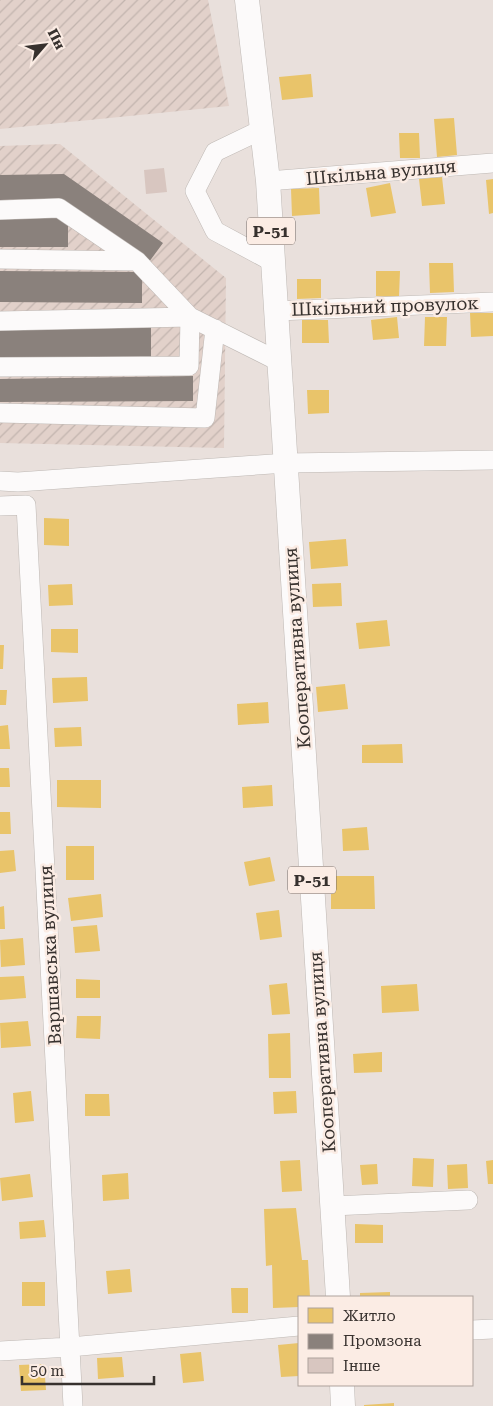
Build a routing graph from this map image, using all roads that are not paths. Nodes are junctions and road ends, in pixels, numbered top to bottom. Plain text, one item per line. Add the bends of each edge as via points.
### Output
1 (247, 0) edge
2 (263, 128) junction
3 (493, 163) edge
4 (268, 181) junction
5 (0, 210) edge
6 (0, 260) edge
7 (137, 261) junction
8 (273, 262) junction
9 (493, 302) edge
10 (277, 311) junction
11 (190, 317) junction
12 (0, 321) edge
13 (215, 329) junction
14 (280, 362) junction
15 (0, 368) edge
16 (0, 413) edge
17 (493, 460) edge
18 (286, 463) junction
19 (0, 482) edge
20 (0, 506) edge
21 (468, 1200) dead end
22 (332, 1206) junction
23 (338, 1296) edge
24 (298, 1326) edge
25 (493, 1329) edge
26 (473, 1330) edge
27 (70, 1347) junction
28 (0, 1350) edge
29 (342, 1386) edge
30 (73, 1406) edge
31 (343, 1406) edge

1 - 2 main road, Кооперативна вулиця / Р-51
2 - 4 main road, Кооперативна вулиця / Р-51
2 - 8 street via 215,152 195,191 215,231
3 - 4 street, Шкільна вулиця
4 - 8 main road, Кооперативна вулиця / Р-51
5 - 7 street via 59,208
6 - 7 street
7 - 11 street
8 - 10 main road, Кооперативна вулиця / Р-51
9 - 10 street, Шкільний провулок
10 - 14 main road, Кооперативна вулиця / Р-51
11 - 12 street
11 - 13 street
11 - 15 street via 189,366
13 - 14 street
13 - 16 street via 205,418
14 - 18 main road, Кооперативна вулиця / Р-51
17 - 18 street
18 - 19 street
18 - 22 main road, Кооперативна вулиця / Р-51
20 - 27 street, Варшавська вулиця via 26,505
21 - 22 street
22 - 23 main road, Кооперативна вулиця / Р-51
24 - 27 street
25 - 26 street
27 - 28 street
27 - 30 street, Варшавська вулиця
29 - 31 main road

